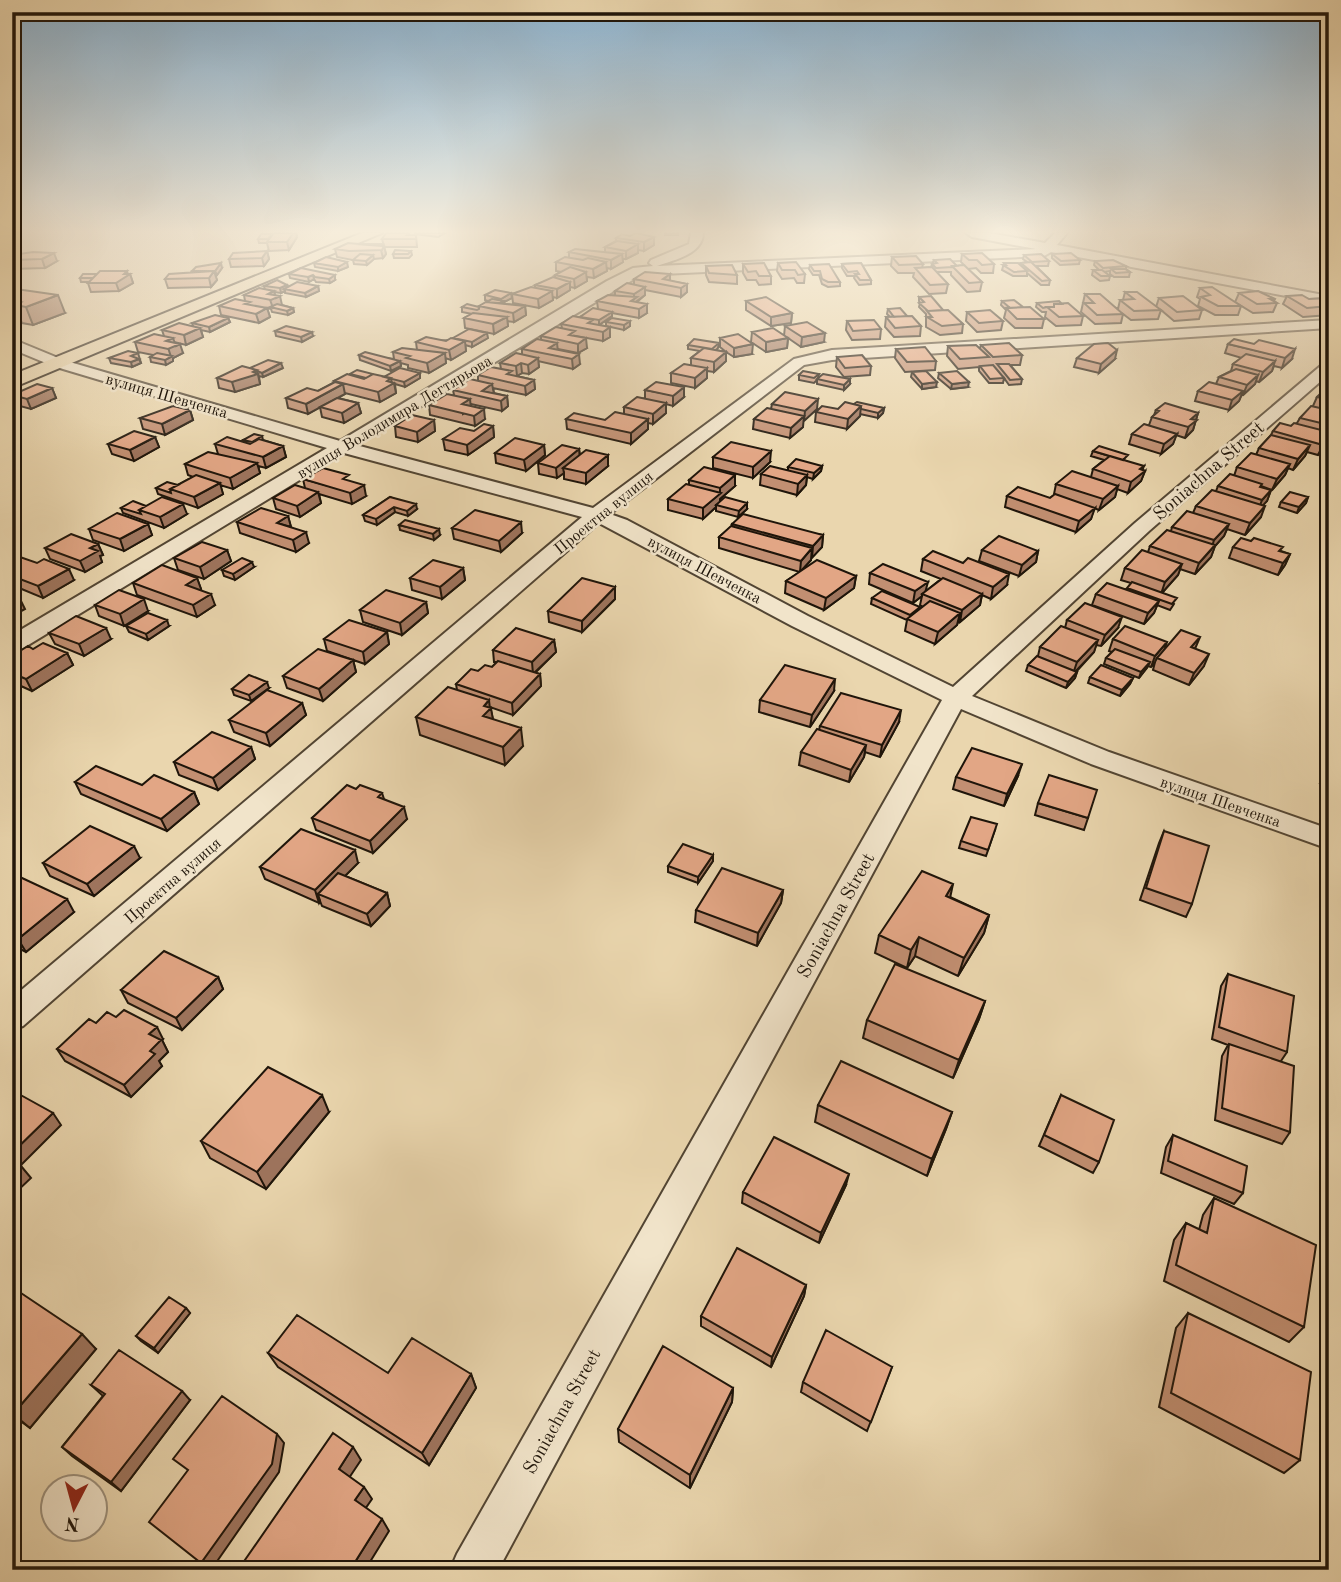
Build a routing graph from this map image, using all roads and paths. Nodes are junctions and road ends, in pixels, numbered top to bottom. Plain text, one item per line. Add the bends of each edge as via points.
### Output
1 (195, 307) edge
2 (574, 307) edge
3 (1329, 324) edge
4 (12, 343) edge
5 (58, 363) junction
6 (1329, 366) edge
7 (12, 382) edge
8 (343, 447) junction
9 (596, 515) junction
10 (12, 645) edge
11 (956, 697) junction
12 (1329, 839) edge
13 (12, 1017) edge
14 (473, 1570) edge

1 - 5 main road
2 - 8 street, вулиця Володимира Дегтярьова
3 - 9 street, Проектна вулиця via 813,358 786,371
4 - 5 street, вулиця Шевченка
5 - 7 main road
5 - 8 street, вулиця Шевченка
6 - 11 street, Soniachna Street via 1142,527
8 - 9 street, вулиця Шевченка
8 - 10 street, вулиця Володимира Дегтярьова
9 - 11 street, вулиця Шевченка
9 - 13 street, Проектна вулиця
11 - 12 street, вулиця Шевченка via 1100,758
11 - 14 street, Soniachna Street

